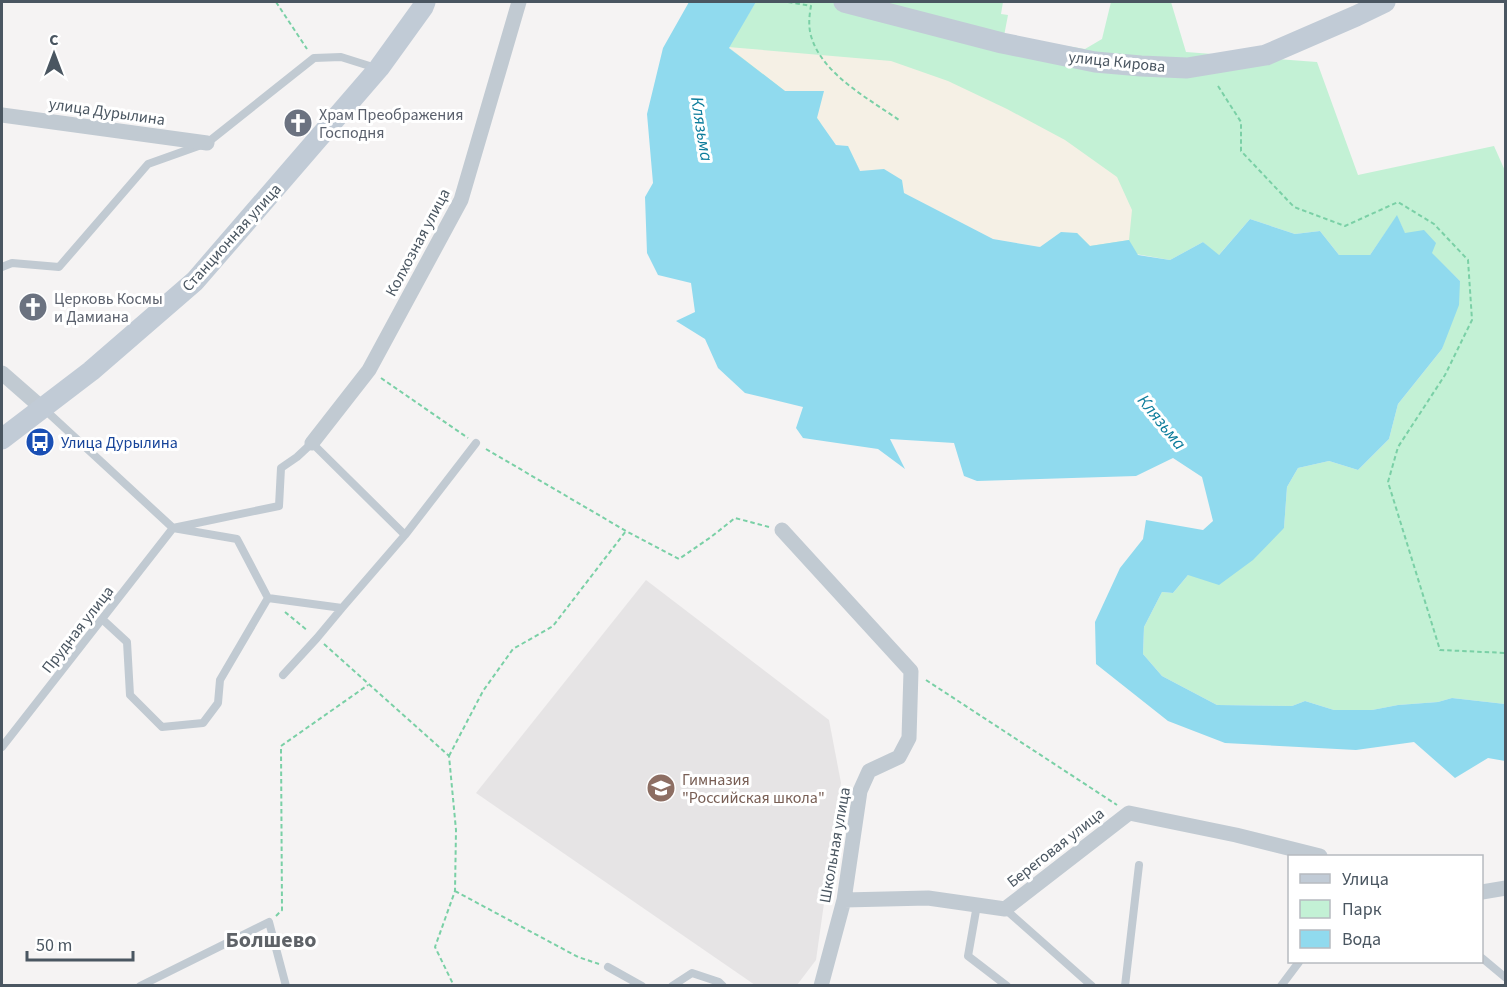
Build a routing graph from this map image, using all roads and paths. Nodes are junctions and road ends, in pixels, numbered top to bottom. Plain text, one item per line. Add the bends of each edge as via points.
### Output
1 (276, 2) edge
2 (519, 2) edge
3 (788, 2) edge
4 (844, 2) edge
5 (1385, 2) edge
6 (426, 3) edge
7 (314, 58) junction
8 (378, 68) junction
9 (1218, 86) dead end
10 (2, 115) edge
11 (899, 120) dead end
12 (207, 143) junction
13 (2, 267) edge
14 (369, 370) junction
15 (2, 373) edge
16 (42, 408) junction
17 (2, 439) edge
18 (312, 443) junction
19 (476, 443) junction
20 (173, 528) junction
21 (782, 530) joint
22 (626, 531) junction
23 (405, 535) junction
24 (268, 598) junction
25 (342, 608) junction
26 (102, 618) junction
27 (317, 638) junction
28 (1506, 653) edge
29 (911, 670) junction
30 (283, 675) dead end
31 (369, 684) junction
32 (2, 747) edge
33 (449, 756) junction
34 (1129, 813) junction
35 (1316, 855) edge
36 (1139, 866) dead end
37 (1506, 888) edge
38 (455, 891) junction
39 (1483, 892) edge
40 (844, 900) junction
41 (977, 905) junction
42 (1005, 909) junction
43 (269, 922) junction
44 (1483, 959) edge
45 (1298, 963) edge
46 (608, 967) joint
47 (1506, 978) edge
48 (140, 986) edge
49 (286, 986) edge
50 (454, 986) edge
51 (642, 986) edge
52 (672, 986) edge
53 (723, 986) edge
54 (821, 986) edge
55 (1007, 986) edge
56 (1092, 986) edge
57 (1125, 986) edge
58 (1281, 986) edge

1 - 7 path
2 - 14 street, Колхозная улица via 461,200
3 - 11 path via 811,6 811,39 824,63
4 - 5 main road, улица Кирова via 1002,43 1095,62 1187,68 1266,55
6 - 8 main road, Станционная улица
7 - 8 lane via 341,57
7 - 12 lane
8 - 16 main road, Станционная улица via 195,281
9 - 28 path via 1241,122 1241,151 1293,207 1345,226 1398,202 1434,224 1468,260 1472,320 1445,375 1398,447 1388,482 1440,650
10 - 12 street, улица Дурылина
12 - 13 lane via 148,164 59,267 12,263
14 - 18 street, Колхозная улица
14 - 19 path
15 - 16 street
16 - 17 main road, Станционная улица
16 - 20 lane
18 - 20 lane via 281,468 279,506
18 - 23 lane
19 - 22 path
19 - 23 lane
20 - 24 lane via 237,539
20 - 26 lane, Прудная улица
21 - 22 path via 735,518 679,559
21 - 29 street
22 - 33 path via 553,626 513,649 483,691
23 - 25 lane
24 - 25 lane
24 - 26 lane via 220,680 218,703 203,723 162,727 130,695 127,642
24 - 27 path
25 - 27 lane
26 - 32 lane, Прудная улица
27 - 30 lane
27 - 31 path
29 - 34 path
29 - 40 street, Школьная улица via 909,738 899,758 869,771 860,791
31 - 33 path
31 - 43 path via 281,746 282,910
33 - 38 path via 456,830
34 - 35 street, Береговая улица
34 - 42 street, Береговая улица
36 - 57 lane
37 - 39 street
38 - 46 path via 578,957
38 - 50 path via 435,946
40 - 41 street, Береговая улица via 928,898
40 - 54 street, Школьная улица
41 - 42 street, Береговая улица
41 - 55 lane via 968,956
42 - 56 lane
43 - 48 lane
43 - 49 lane
44 - 47 lane
45 - 58 lane
46 - 51 lane
52 - 53 lane via 692,974

